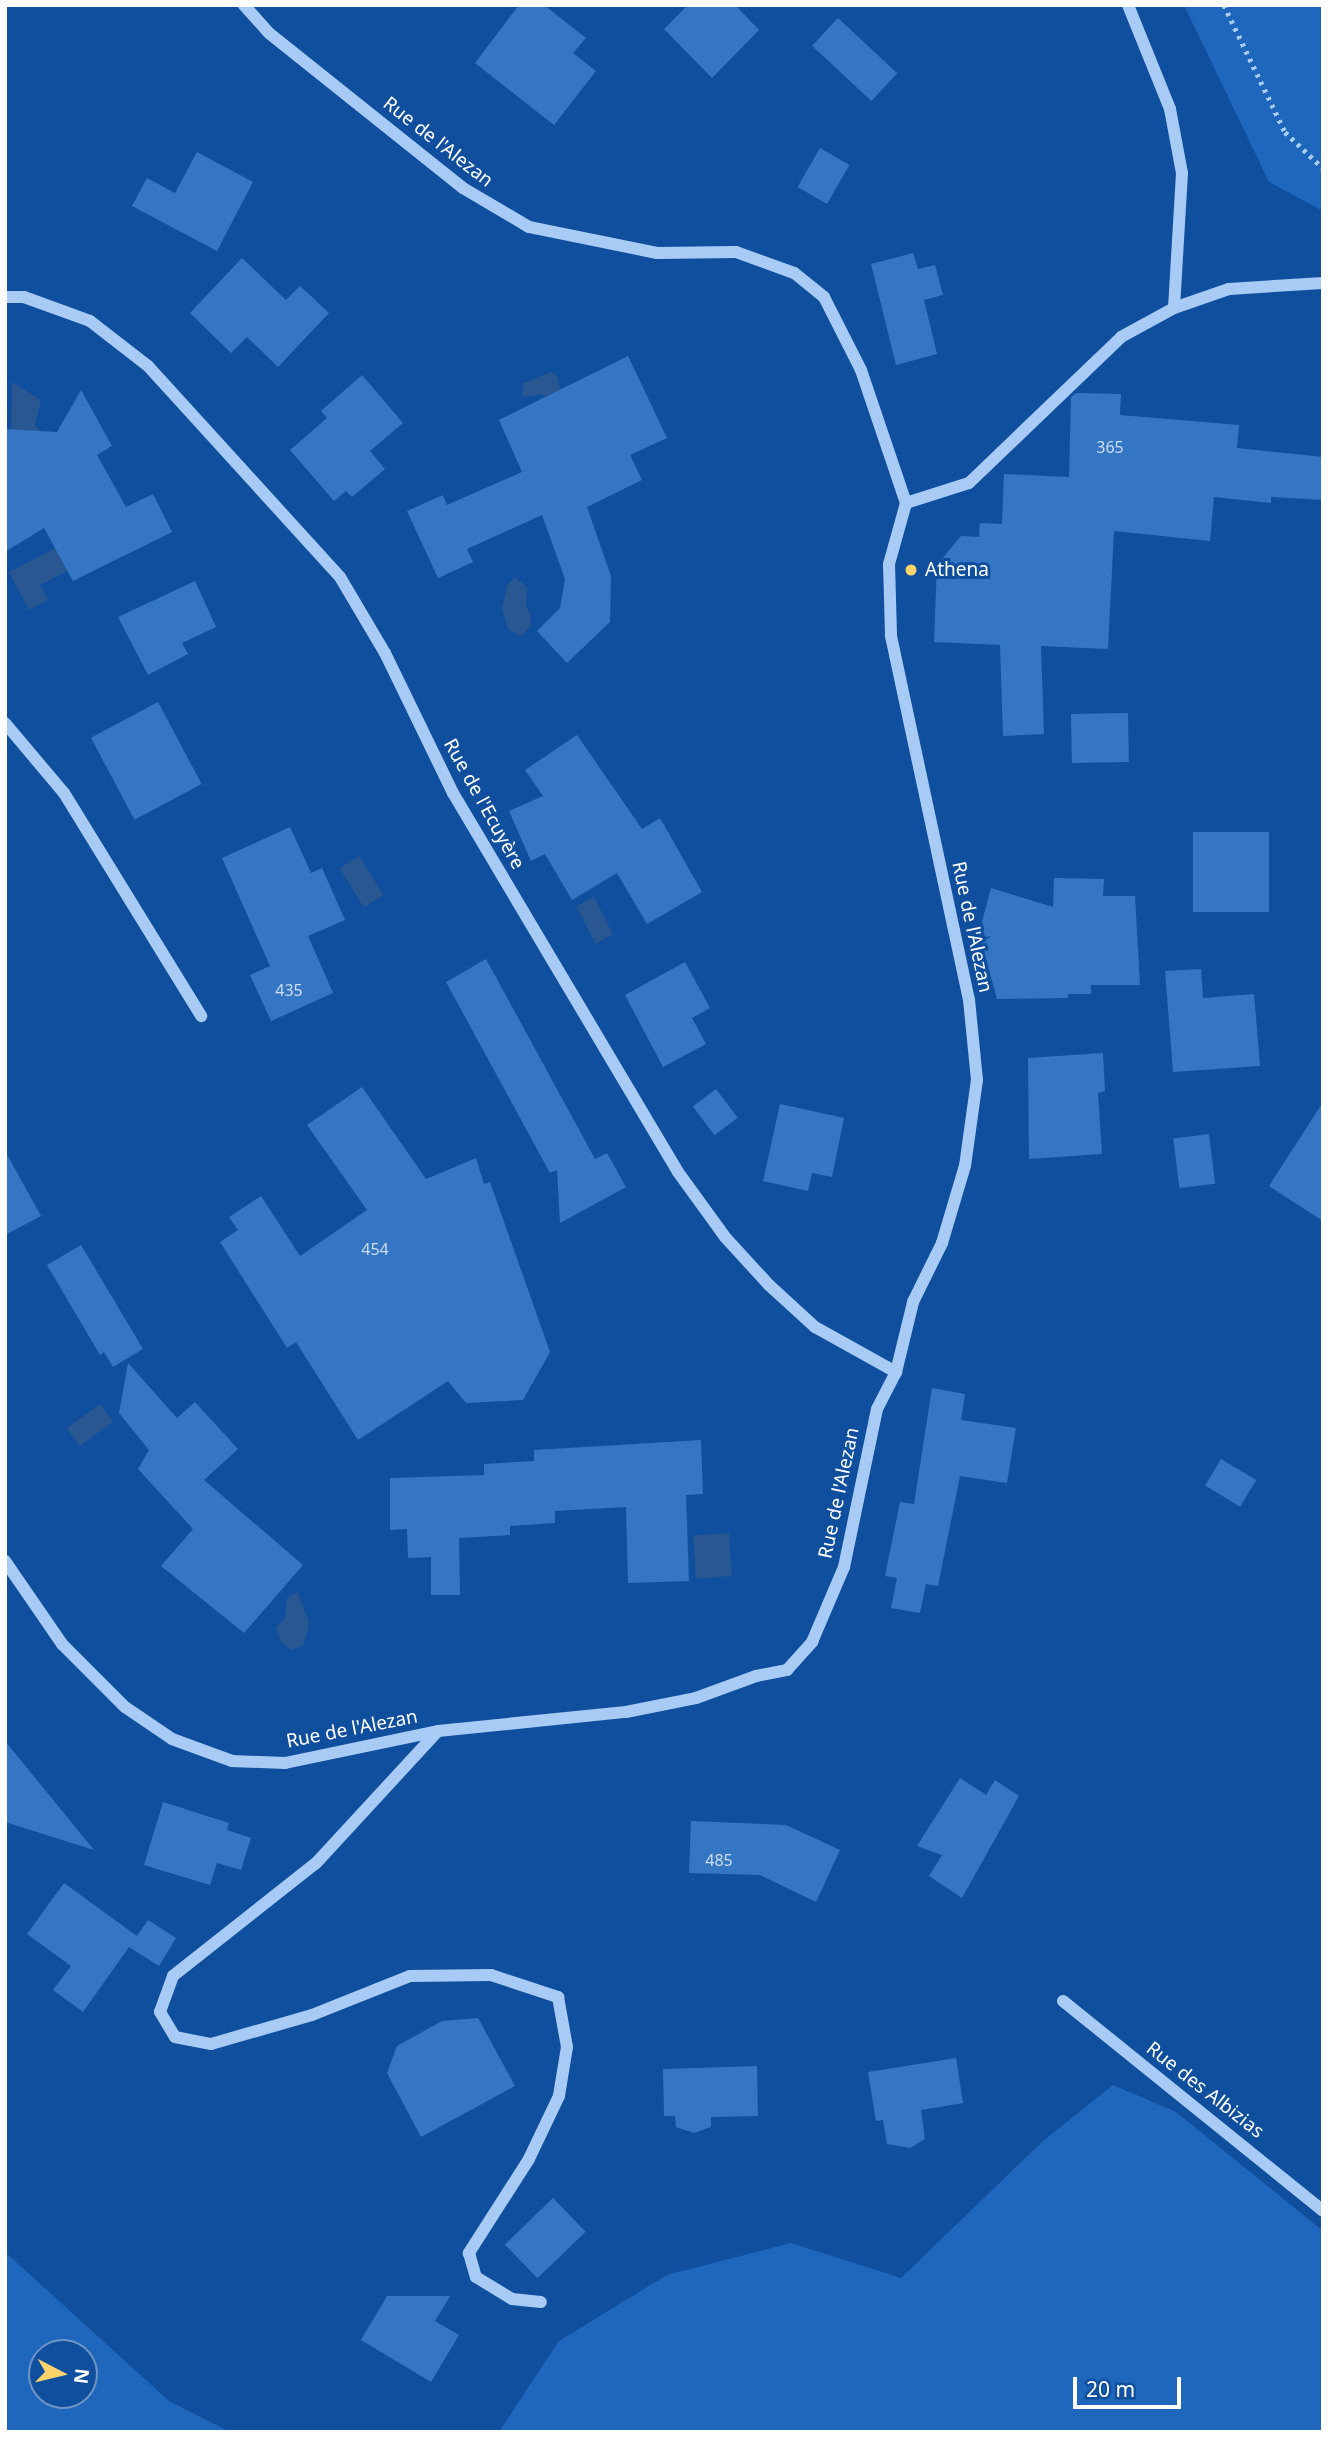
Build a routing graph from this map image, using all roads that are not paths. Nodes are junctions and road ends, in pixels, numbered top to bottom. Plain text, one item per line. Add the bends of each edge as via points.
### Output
1 (244, 5) edge
2 (1128, 5) edge
3 (1323, 283) edge
4 (5, 297) edge
5 (1174, 308) junction
6 (906, 503) junction
7 (5, 723) edge
8 (201, 1016) dead end
9 (896, 1372) junction
10 (5, 1561) edge
11 (438, 1731) junction
12 (1063, 2001) dead end
13 (1323, 2211) edge
14 (541, 2302) dead end

1 - 6 street, Rue de l'Alezan via 269,33 463,188 529,227 657,253 736,252 794,273 824,297 861,370
2 - 5 street via 1170,109 1182,173
3 - 5 street via 1228,289
4 - 9 street, Rue de l'Ecuyère via 24,297 90,321 148,366 340,577 385,653 453,793 678,1172 725,1237 769,1285 815,1327
5 - 6 street via 1121,337 969,482
6 - 9 street, Rue de l'Alezan via 889,564 891,635 969,1000 977,1080 965,1166 942,1242 913,1303
7 - 8 street via 64,793
9 - 11 street, Rue de l'Alezan via 877,1409 844,1567 812,1642 787,1670 757,1675 696,1698 626,1712
10 - 11 street, Rue de l'Alezan via 62,1644 125,1707 172,1739 232,1761 285,1763
11 - 14 street via 316,1863 173,1976 160,2012 175,2037 211,2044 312,2015 410,1976 491,1975 558,1997 567,2047 559,2096 529,2159 470,2253 476,2277 512,2299
12 - 13 street, Rue des Albizias

